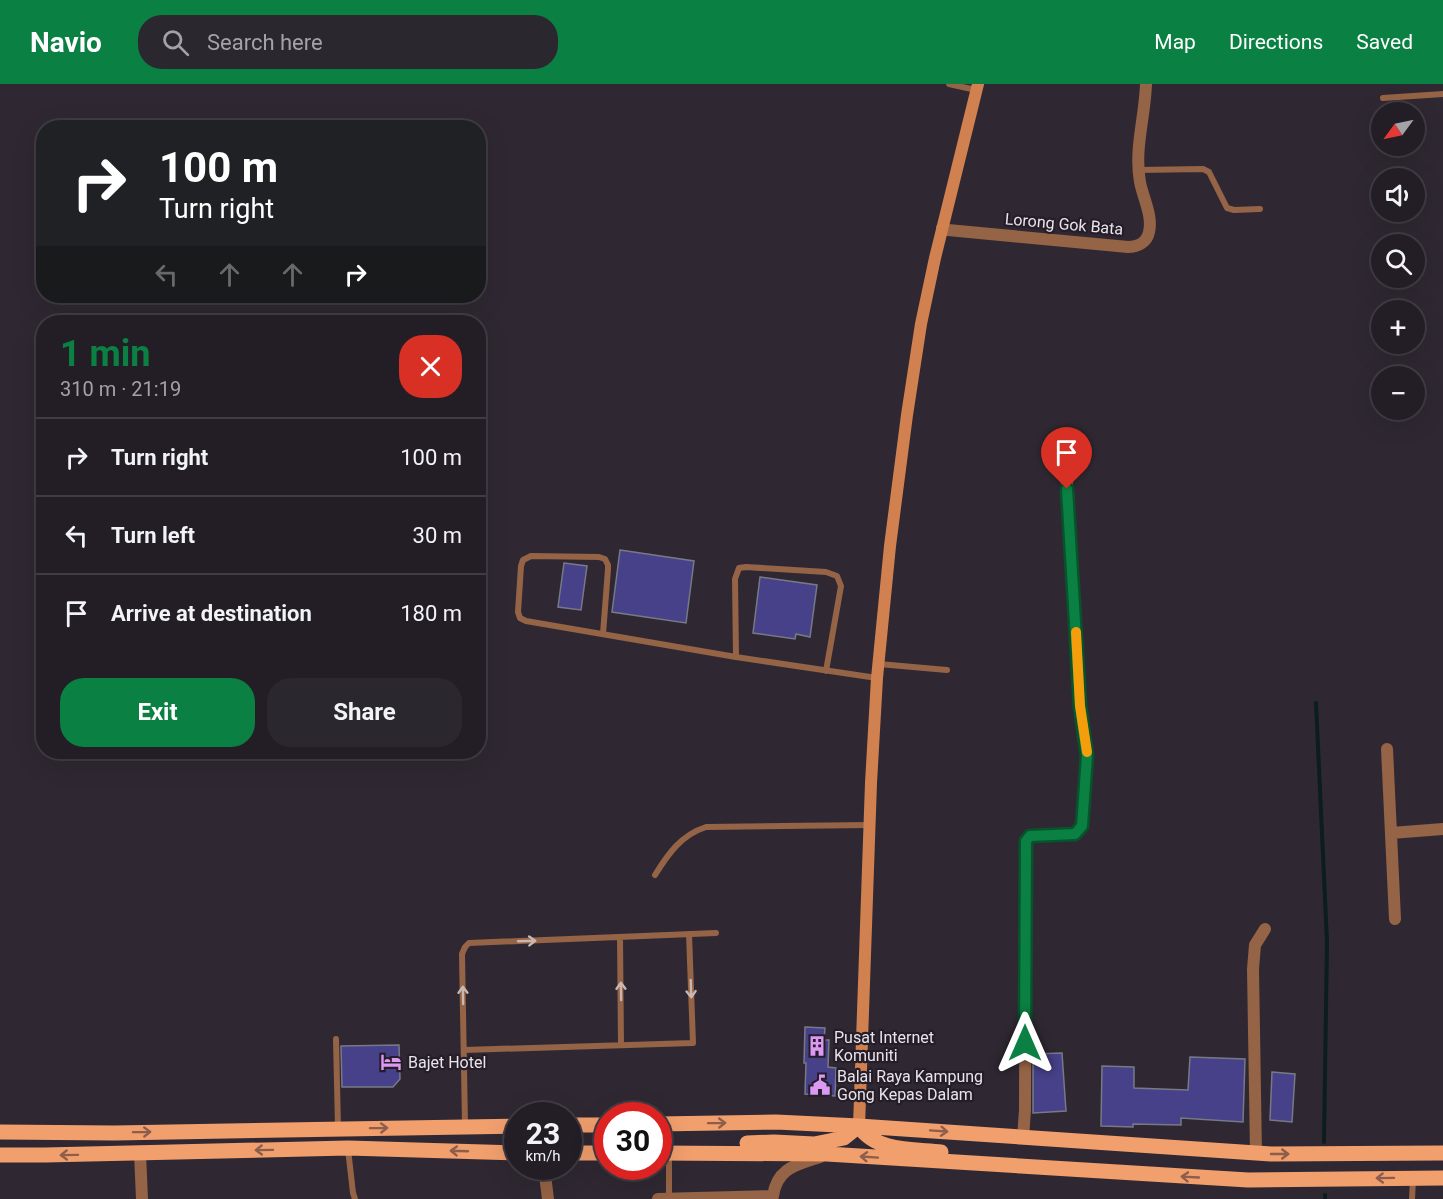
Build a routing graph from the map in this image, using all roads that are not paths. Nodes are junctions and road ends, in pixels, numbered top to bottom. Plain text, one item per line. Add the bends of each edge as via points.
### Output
1 (949, 84) edge
2 (1146, 84) edge
3 (977, 87) edge
4 (1443, 94) edge
5 (1383, 98) dead end
6 (1138, 170) junction
7 (1260, 209) dead end
8 (942, 228) junction
9 (1066, 468) dead end
10 (603, 634) junction
11 (736, 657) junction
12 (879, 664) junction
13 (947, 670) dead end
14 (826, 671) junction
15 (877, 678) junction
16 (1387, 749) dead end
17 (868, 825) junction
18 (1443, 829) edge
19 (1391, 833) junction
20 (655, 875) dead end
21 (1395, 919) dead end
22 (1265, 929) dead end
23 (716, 933) dead end
24 (689, 934) junction
25 (620, 937) junction
26 (336, 1039) dead end
27 (621, 1045) junction
28 (464, 1050) junction
29 (672, 1124) edge
30 (504, 1126) edge
31 (859, 1126) junction
32 (465, 1127) junction
33 (338, 1129) junction
34 (0, 1132) edge
35 (1023, 1138) junction
36 (348, 1148) junction
37 (140, 1153) junction
38 (504, 1153) edge
39 (672, 1153) edge
40 (714, 1153) junction
41 (1252, 1153) junction
42 (1443, 1153) edge
43 (0, 1155) edge
44 (826, 1155) junction
45 (1002, 1165) junction
46 (1413, 1177) junction
47 (1443, 1178) edge
48 (546, 1180) edge
49 (667, 1180) edge
50 (1248, 1180) junction
51 (773, 1198) edge
52 (142, 1199) edge
53 (355, 1199) edge
54 (548, 1199) edge
55 (658, 1199) edge
56 (669, 1199) edge
57 (1412, 1199) edge

1 - 3 lane
2 - 6 street, Lorong Gok Bata
3 - 8 main road
4 - 5 lane
6 - 7 lane via 1203,169 1209,172 1227,208
6 - 8 street, Lorong Gok Bata via 1151,223 1149,235 1137,246
8 - 12 main road via 908,407
9 - 35 street via 1080,706 1087,756 1083,819 1075,834 1030,836 1026,841
10 - 10 lane via 520,618 523,560 531,556 605,559 608,569
10 - 11 lane
11 - 14 lane
11 - 14 lane via 735,579 739,568 826,572 837,576 841,586
12 - 13 lane
12 - 15 main road
14 - 15 lane
15 - 17 main road
16 - 19 street
17 - 20 lane via 706,827 680,841
17 - 31 main road
18 - 19 street
19 - 21 street
22 - 41 street via 1255,945 1253,969
23 - 24 lane
24 - 25 lane
24 -> 27 lane via 693,1043
27 -> 25 lane
28 -> 25 lane via 462,954 468,943
26 - 33 lane
27 - 28 lane
28 - 32 lane
29 -> 31 main road via 776,1122
30 - 32 main road
31 -> 35 main road
31 - 40 main road via 838,1140 814,1144 738,1143
31 - 45 main road via 882,1145 968,1154
33 -> 32 main road
34 -> 33 main road
35 - 41 main road
36 -> 37 main road
38 -> 36 main road
36 - 53 lane
37 -> 43 main road
37 - 52 street
39 - 40 main road
40 - 44 main road
41 -> 42 main road
41 - 50 main road
45 -> 44 main road
44 - 51 street via 791,1167 778,1179
50 -> 45 main road
46 - 47 main road
46 -> 50 main road
46 - 57 lane
48 - 54 street
49 - 56 lane
51 - 56 street
55 - 56 street

